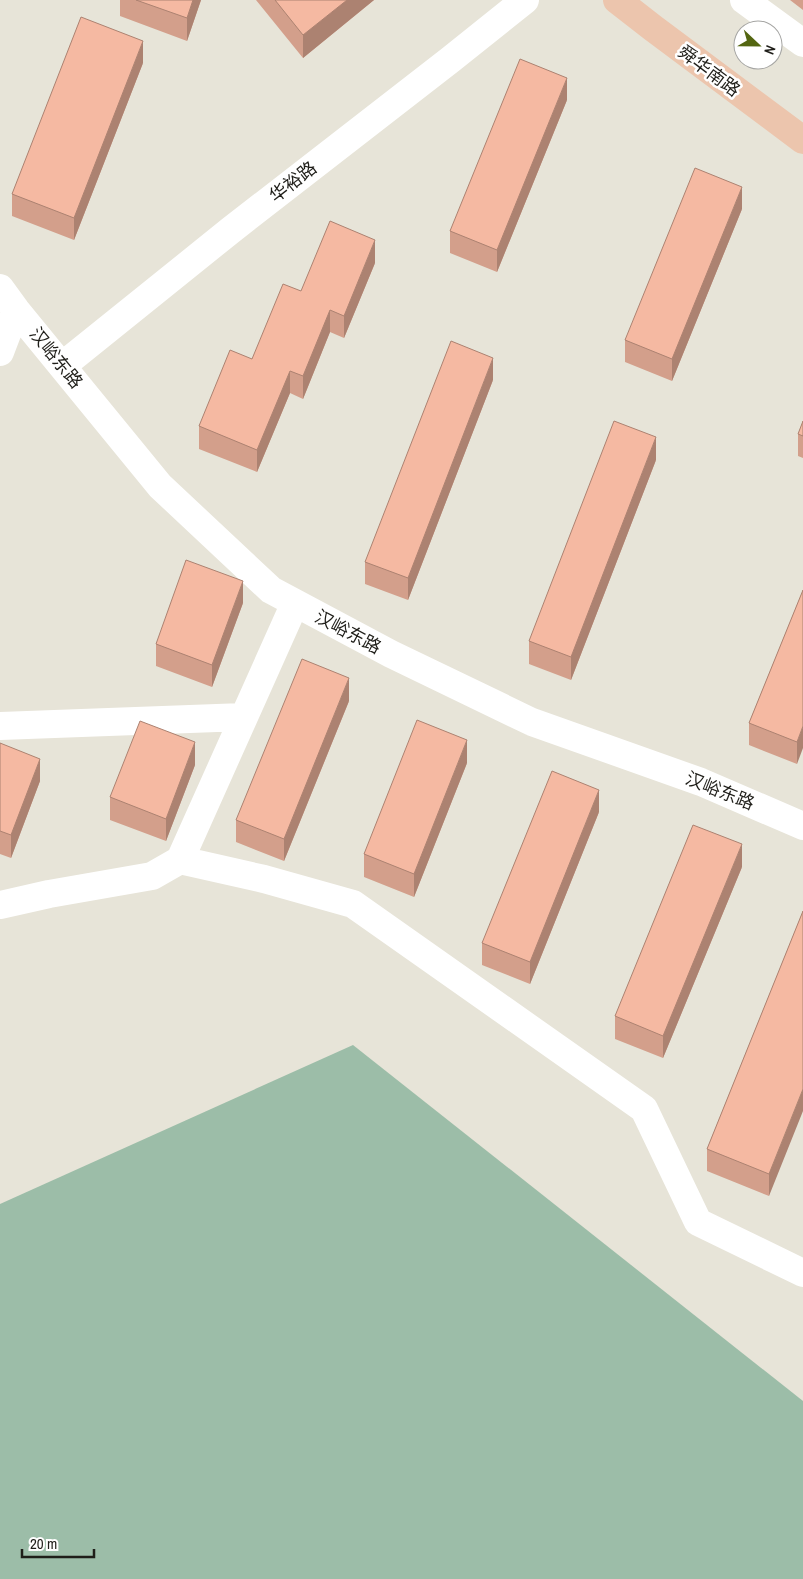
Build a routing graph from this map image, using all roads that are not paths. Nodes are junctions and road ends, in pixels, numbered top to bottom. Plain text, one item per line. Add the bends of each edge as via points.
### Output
1 (525, 0) edge
2 (617, 0) edge
3 (744, 0) edge
4 (803, 43) edge
5 (803, 140) edge
6 (0, 288) edge
7 (16, 310) junction
8 (0, 352) edge
9 (62, 366) junction
10 (295, 603) junction
11 (244, 717) junction
12 (0, 726) edge
13 (803, 826) edge
14 (180, 860) junction
15 (0, 905) edge
16 (803, 1273) edge

1 - 9 street, 华裕路
2 - 5 main road, 舜华南路
3 - 4 street
6 - 7 street, 汉峪东路
7 - 8 street
7 - 9 street, 汉峪东路
9 - 10 street, 汉峪东路 via 160,486 271,590
10 - 11 street
10 - 13 street, 汉峪东路 via 391,654 532,722 701,782
11 - 12 street
11 - 14 street
14 - 15 street via 152,876
14 - 16 street via 353,904 644,1109 698,1222

